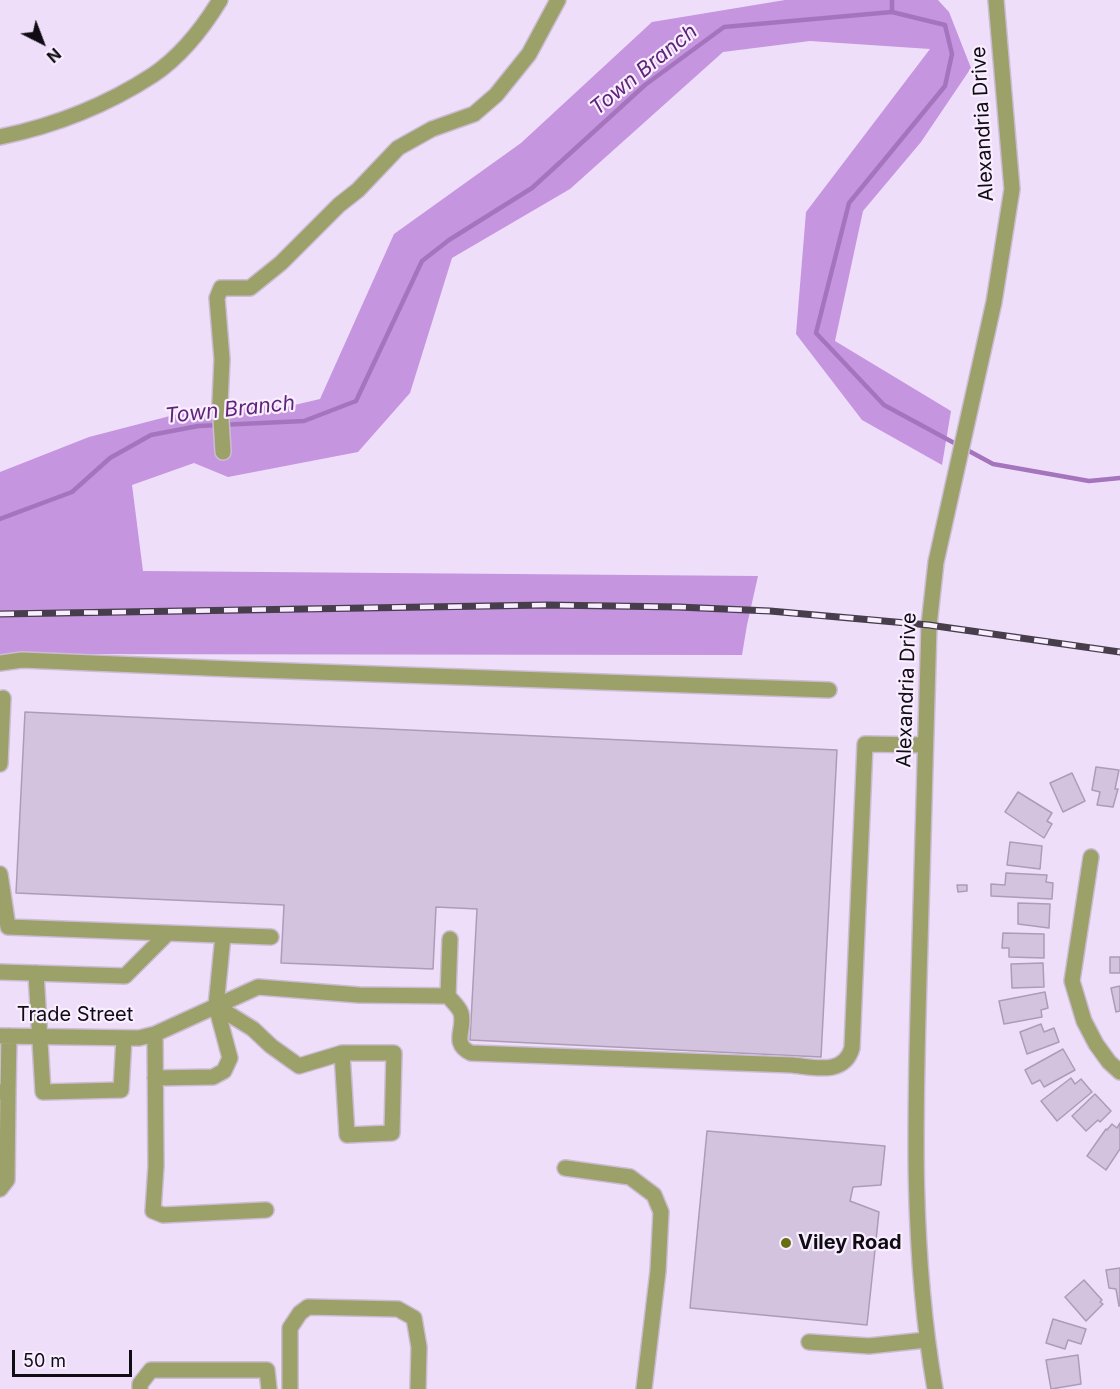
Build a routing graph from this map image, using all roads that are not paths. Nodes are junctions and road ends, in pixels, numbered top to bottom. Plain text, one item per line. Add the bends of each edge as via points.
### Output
1 (220, 0) edge
2 (558, 0) edge
3 (996, 0) edge
4 (0, 137) edge
5 (223, 452) dead end
6 (0, 663) edge
7 (830, 690) dead end
8 (0, 699) edge
9 (926, 745) junction
10 (0, 764) edge
11 (1091, 857) dead end
12 (0, 874) edge
13 (0, 879) edge
14 (4, 927) edge
15 (167, 934) junction
16 (223, 936) junction
17 (271, 937) dead end
18 (450, 939) dead end
19 (0, 972) edge
20 (36, 973) junction
21 (448, 996) junction
22 (216, 1006) junction
23 (155, 1034) junction
24 (5, 1036) edge
25 (40, 1036) junction
26 (124, 1038) junction
27 (342, 1053) junction
28 (1120, 1072) edge
29 (155, 1078) junction
30 (4, 1092) edge
31 (565, 1168) dead end
32 (0, 1189) edge
33 (266, 1210) dead end
34 (926, 1340) junction
35 (809, 1342) dead end
36 (140, 1389) edge
37 (268, 1389) edge
38 (290, 1389) edge
39 (418, 1389) edge
40 (644, 1389) edge
41 (935, 1389) edge

1 - 4 street via 206,24 154,74 64,120
2 - 5 street via 529,54 496,95 474,114 432,129 398,148 281,263 250,288 221,288 217,298
3 - 9 street, Alexandria Drive via 1012,189 994,302 936,562 929,625
6 - 7 street via 22,660
8 - 10 street via 3,698
9 - 21 street via 865,744 852,1048 843,1063 828,1069 471,1053 460,1043 461,1013
9 - 34 street, Alexandria Drive via 915,1122 916,1219
11 - 28 street via 1072,981 1084,1021 1096,1044
12 - 13 street
13 - 14 street
14 - 15 street
15 - 16 street
15 - 20 street via 125,976
16 - 17 street
16 - 22 street
18 - 21 street
19 - 20 street
20 - 25 street
21 - 22 street, Trade Street via 359,995 258,987
22 - 23 street, Trade Street
22 - 27 street via 253,1029 299,1066
22 - 29 street via 230,1058 224,1071 213,1077
23 - 26 street, Trade Street
23 - 29 street
24 - 25 street, Trade Street
24 - 30 street
25 - 26 street, Trade Street
25 - 26 street via 43,1092 121,1090
27 - 27 street via 394,1053 392,1133 347,1135
29 - 33 street via 153,1211 163,1215
30 - 32 street via 7,1180
31 - 40 street via 630,1177 654,1196 661,1212
34 - 35 street via 869,1346
34 - 41 street, Alexandria Drive
36 - 37 street via 151,1370 267,1370
38 - 39 street via 290,1328 308,1307 398,1309 414,1318 419,1347

